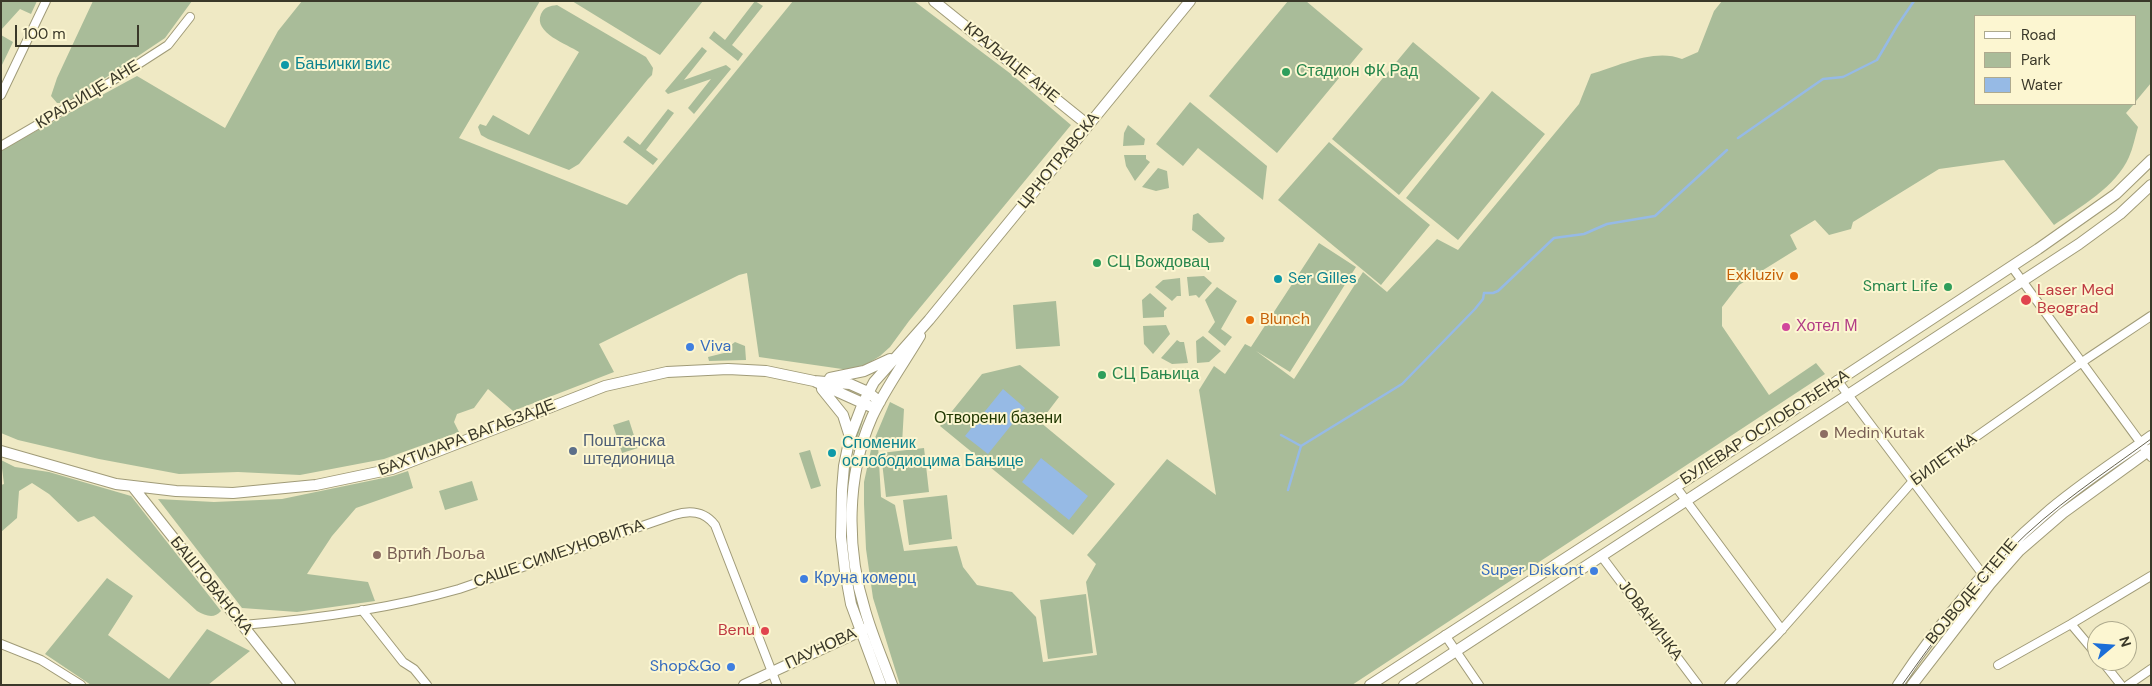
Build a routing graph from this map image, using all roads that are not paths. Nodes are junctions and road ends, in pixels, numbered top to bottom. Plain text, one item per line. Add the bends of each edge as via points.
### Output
1 (46, 1) edge
2 (934, 1) edge
3 (1190, 1) edge
4 (190, 17) dead end
5 (1, 95) edge
6 (1088, 126) junction
7 (1, 146) edge
8 (2148, 166) edge
9 (2151, 185) edge
10 (2012, 266) junction
11 (2022, 281) junction
12 (2151, 316) edge
13 (929, 320) junction
14 (897, 355) junction
15 (2081, 362) junction
16 (1837, 380) junction
17 (814, 381) junction
18 (868, 392) junction
19 (1847, 395) junction
20 (863, 402) junction
21 (878, 406) junction
22 (2151, 436) edge
23 (850, 437) junction
24 (2147, 450) edge
25 (1, 451) edge
26 (1913, 482) junction
27 (133, 487) junction
28 (1676, 487) junction
29 (1686, 501) junction
30 (1602, 557) junction
31 (1982, 575) junction
32 (2151, 576) edge
33 (1990, 584) junction
34 (362, 610) junction
35 (2071, 624) junction
36 (243, 625) junction
37 (870, 626) junction
38 (1782, 630) junction
39 (860, 631) junction
40 (1445, 635) junction
41 (1, 644) edge
42 (2087, 644) edge
43 (1456, 651) junction
44 (1998, 665) dead end
45 (2151, 669) edge
46 (2110, 671) edge
47 (772, 672) junction
48 (82, 685) edge
49 (290, 685) edge
50 (427, 685) edge
51 (744, 685) edge
52 (777, 685) edge
53 (880, 685) edge
54 (892, 685) edge
55 (1370, 685) edge
56 (1404, 685) edge
57 (1479, 685) edge
58 (1698, 685) edge
59 (1729, 685) edge
60 (1898, 685) edge
61 (1912, 685) edge
62 (2122, 685) edge
63 (2128, 685) edge

1 - 5 street
2 - 6 main road, КРАЉИЦЕ АНЕ
3 - 6 main road, ЦРНОТРАВСКА
4 - 7 street, КРАЉИЦЕ АНЕ via 168,45
6 - 13 main road, ЦРНОТРАВСКА
8 - 10 main road, БУЛЕВАР ОСЛОБОЂЕЊА via 2110,199
9 - 11 main road, БУЛЕВАР ОСЛОБОЂЕЊА via 2090,237
10 - 11 street
10 - 16 main road, БУЛЕВАР ОСЛОБОЂЕЊА
11 - 15 street
11 - 19 main road, БУЛЕВАР ОСЛОБОЂЕЊА
12 - 15 street, БИЛЕЋКА
13 - 14 main road, ЦРНОТРАВСКА
13 - 21 main road, ЦРНОТРАВСКА
14 - 17 main road via 864,371
14 - 18 main road, ЦРНОТРАВСКА
15 - 24 street
15 - 26 street, БИЛЕЋКА
16 - 19 street
16 - 28 main road, БУЛЕВАР ОСЛОБОЂЕЊА
17 - 18 main road, БАХТИЈАРА ВАГАБЗАДЕ via 850,384
17 - 20 main road, БАХТИЈАРА ВАГАБЗАДЕ
17 - 23 main road via 843,415
17 - 27 main road, БАХТИЈАРА ВАГАБЗАДЕ via 766,371 667,372 605,386 392,469 371,474 316,485 233,493
18 - 20 main road, ЦРНОТРАВСКА
18 - 21 main road, БАХТИЈАРА ВАГАБЗАДЕ
19 - 26 street
19 - 29 main road, БУЛЕВАР ОСЛОБОЂЕЊА
20 - 21 main road, БАХТИЈАРА ВАГАБЗАДЕ
20 - 23 main road, ЦРНОТРАВСКА
21 - 37 main road, ЦРНОТРАВСКА via 857,460 852,504 856,569
22 - 24 main road, ВОЈВОДЕ СТЕПЕ
23 - 39 main road, ЦРНОТРАВСКА via 843,476 841,537 847,587
24 - 31 main road, ВОЈВОДЕ СТЕПЕ via 2084,483 2044,514
24 - 33 main road, ВОЈВОДЕ СТЕПЕ via 2063,513 2019,552
25 - 27 main road, БАХТИЈАРА ВАГАБЗАДЕ via 93,479
26 - 31 street
26 - 38 street, БИЛЕЋКА
27 - 36 main road, БАШТОВАНСКА
28 - 29 street
28 - 40 main road, БУЛЕВАР ОСЛОБОЂЕЊА
29 - 30 main road, БУЛЕВАР ОСЛОБОЂЕЊА
29 - 38 street
30 - 43 main road, БУЛЕВАР ОСЛОБОЂЕЊА
30 - 58 street, ЈОВАНИЧКА
31 - 33 street
31 - 60 main road, ВОЈВОДЕ СТЕПЕ
32 - 35 street
33 - 61 main road, ВОЈВОДЕ СТЕПЕ
34 - 36 street, САШЕ СИМЕУНОВИЋА via 288,622
34 - 47 street, САШЕ СИМЕУНОВИЋА via 458,589 674,515 692,512 704,515 715,525
34 - 50 street via 403,662 414,669
35 - 42 street
35 - 44 street
36 - 49 main road, БАШТОВАНСКА
37 - 39 main road, ПАУНОВА
37 - 54 main road, ЦРНОТРАВСКА
38 - 59 street, БИЛЕЋКА
39 - 47 main road, ПАУНОВА
39 - 53 main road, ЦРНОТРАВСКА
40 - 43 street
40 - 55 main road, БУЛЕВАР ОСЛОБОЂЕЊА
41 - 48 street via 41,660
43 - 56 main road, БУЛЕВАР ОСЛОБОЂЕЊА
43 - 57 street
45 - 63 street
46 - 62 street
47 - 51 main road, ПАУНОВА
47 - 52 street, САШЕ СИМЕУНОВИЋА

